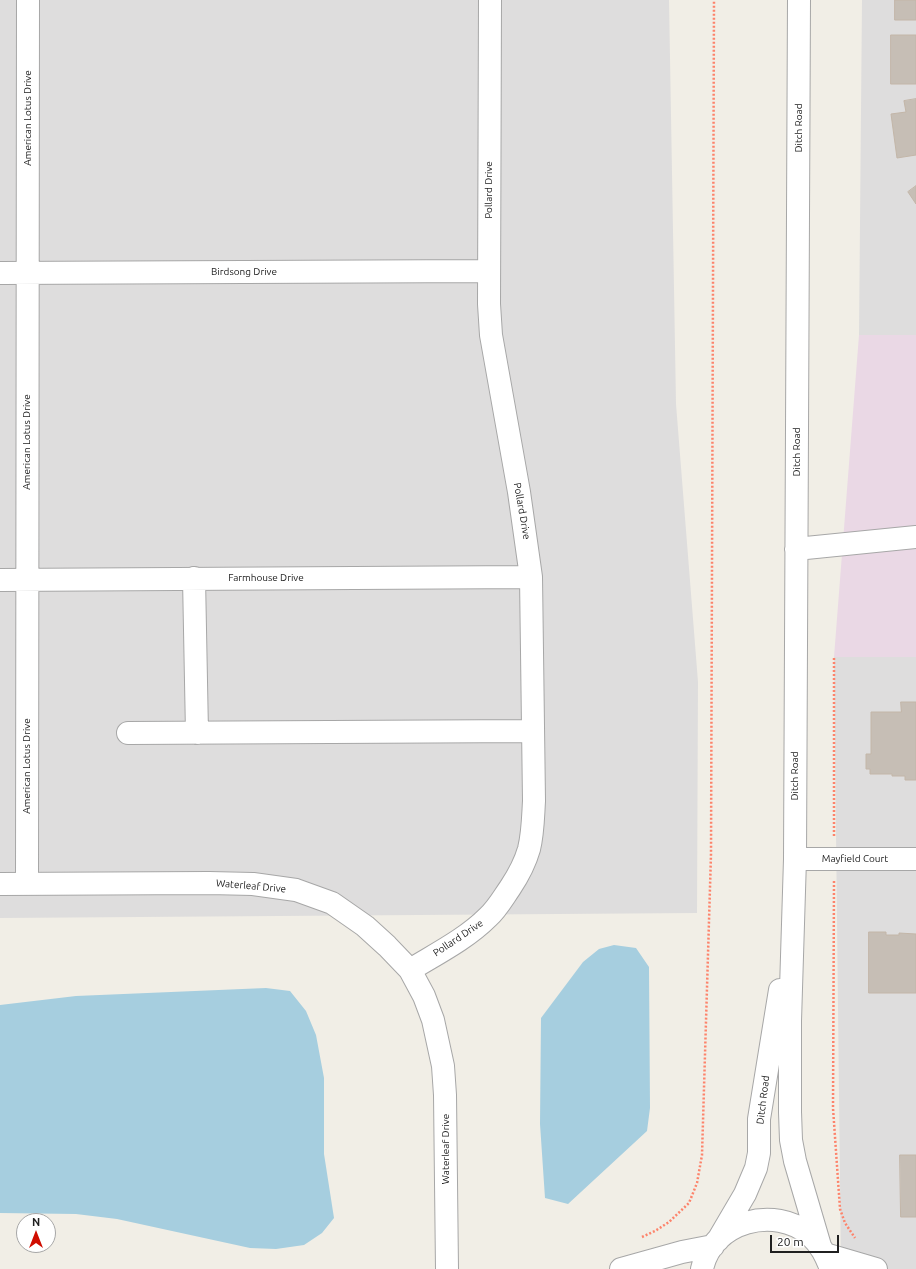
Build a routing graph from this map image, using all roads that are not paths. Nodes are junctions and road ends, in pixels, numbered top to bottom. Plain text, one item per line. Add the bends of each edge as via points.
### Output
1 (28, 0) edge
2 (490, 0) edge
3 (800, 0) edge
4 (489, 271) junction
5 (0, 273) edge
6 (27, 273) junction
7 (916, 537) edge
8 (796, 549) junction
9 (531, 577) junction
10 (194, 578) junction
11 (0, 580) edge
12 (27, 580) junction
13 (533, 731) junction
14 (128, 733) dead end
15 (197, 733) junction
16 (916, 859) edge
17 (795, 860) junction
18 (0, 884) edge
19 (27, 884) junction
20 (794, 904) junction
21 (410, 970) junction
22 (715, 1243) junction
23 (826, 1256) edge
24 (447, 1269) edge
25 (621, 1269) edge
26 (702, 1269) edge
27 (876, 1269) edge

1 - 6 street, American Lotus Drive
2 - 4 street, Pollard Drive
3 - 8 street, Ditch Road
4 - 6 street, Birdsong Drive
4 - 9 street, Pollard Drive via 491,335 519,492
5 - 6 street, Birdsong Drive
6 - 12 street, American Lotus Drive
7 - 8 street
8 - 17 street, Ditch Road
9 - 10 street, Farmhouse Drive
9 - 13 street, Pollard Drive
10 - 12 street, Farmhouse Drive
10 - 15 street
11 - 12 street, Farmhouse Drive
12 - 19 street, American Lotus Drive
13 - 15 street
13 - 21 street, Pollard Drive via 533,827 522,867 490,916 477,928
14 - 15 street
16 - 17 street, Mayfield Court
17 - 20 street, Ditch Road
18 - 19 street, Waterleaf Drive
19 - 21 street, Waterleaf Drive via 209,883 253,884 296,890 332,903 365,926
20 - 22 street, Ditch Road via 759,1119 759,1153 756,1168 745,1194
20 - 23 street, Ditch Road via 789,1094 792,1140 795,1161
21 - 24 street, Waterleaf Drive via 433,1020 443,1066
22 - 23 street via 729,1230 742,1224 771,1219 798,1227 810,1236
22 - 25 street
22 - 26 street, Ditch Road
23 - 27 street

